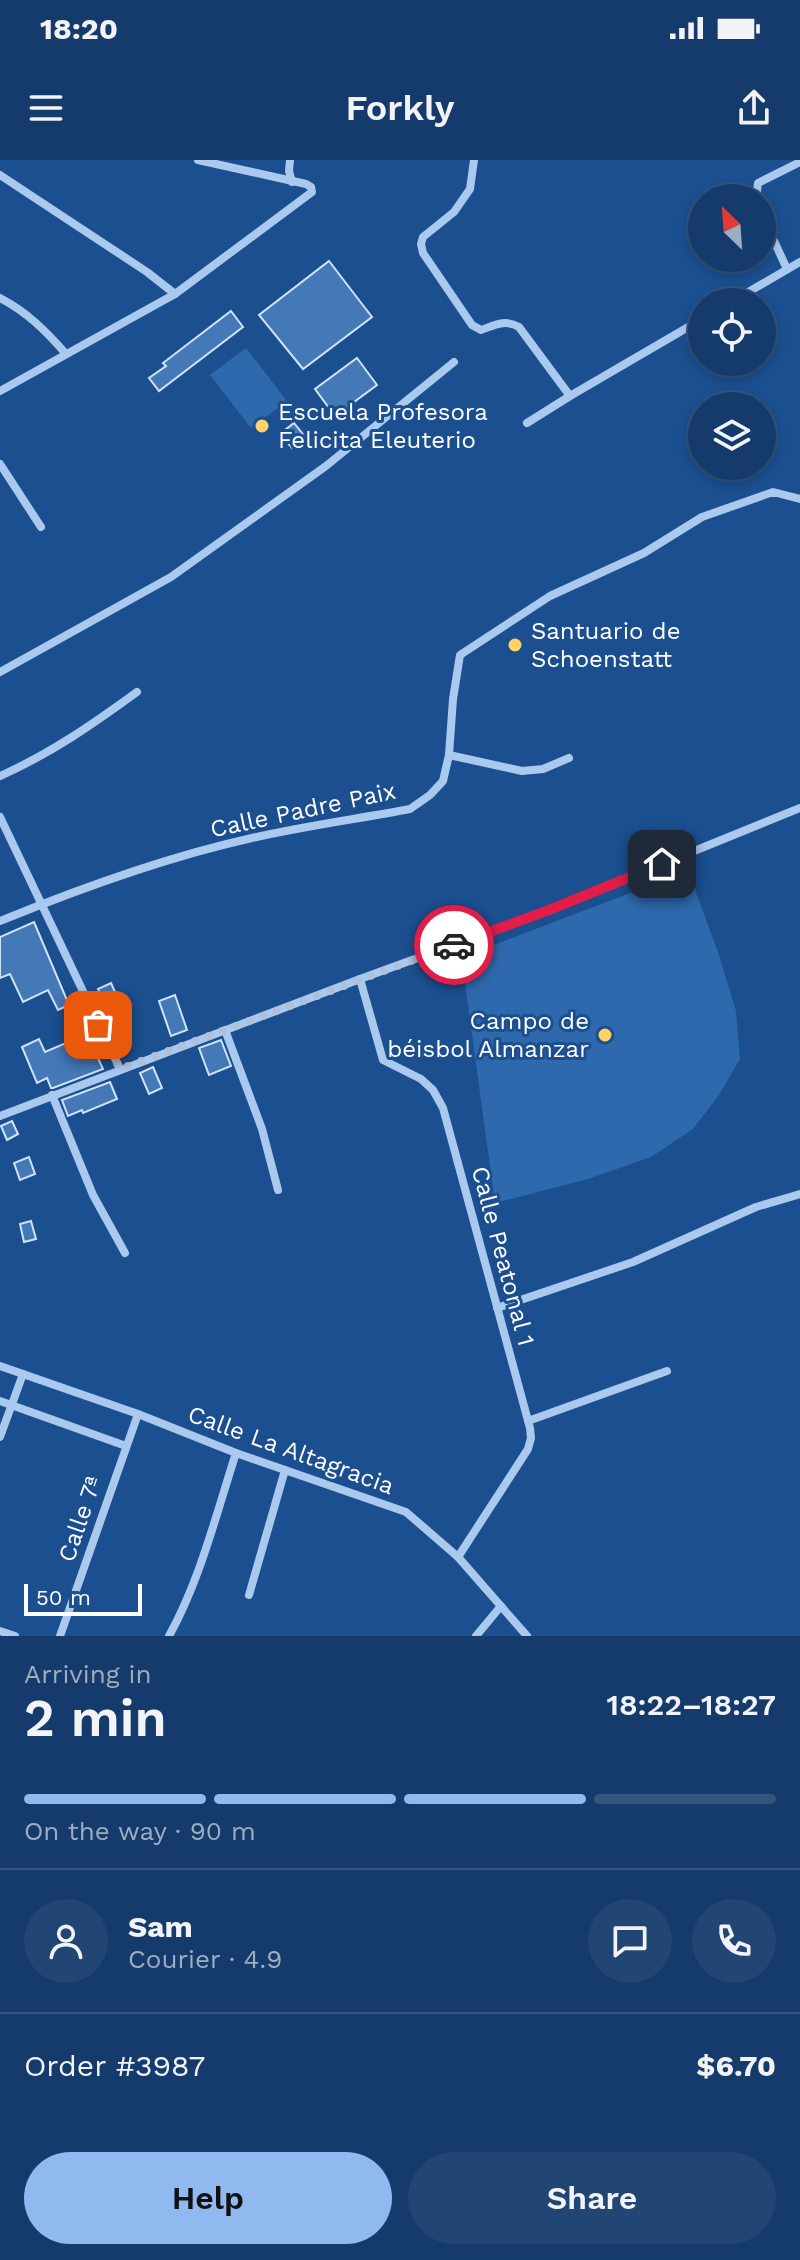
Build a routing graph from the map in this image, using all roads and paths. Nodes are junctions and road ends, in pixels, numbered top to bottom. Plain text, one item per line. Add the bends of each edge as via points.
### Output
1 (198, 160) edge
2 (290, 160) edge
3 (474, 160) edge
4 (800, 162) edge
5 (0, 175) edge
6 (292, 182) junction
7 (758, 184) edge
8 (776, 245) edge
9 (800, 262) edge
10 (787, 269) junction
11 (755, 288) edge
12 (175, 294) junction
13 (0, 298) edge
14 (688, 327) edge
15 (66, 354) junction
16 (454, 362) dead end
17 (0, 391) edge
18 (570, 396) junction
19 (527, 423) dead end
20 (0, 464) edge
21 (800, 499) edge
22 (41, 527) dead end
23 (0, 672) edge
24 (137, 692) dead end
25 (449, 755) junction
26 (569, 758) dead end
27 (0, 776) edge
28 (800, 808) edge
29 (0, 817) edge
30 (40, 905) junction
31 (0, 921) edge
32 (360, 979) junction
33 (225, 1030) junction
34 (120, 1069) junction
35 (52, 1095) junction
36 (0, 1116) edge
37 (278, 1190) dead end
38 (800, 1194) edge
39 (125, 1253) dead end
40 (497, 1308) junction
41 (0, 1366) edge
42 (667, 1371) dead end
43 (23, 1374) junction
44 (0, 1401) edge
45 (11, 1405) junction
46 (138, 1414) junction
47 (528, 1421) junction
48 (0, 1437) edge
49 (126, 1446) junction
50 (236, 1453) junction
51 (285, 1470) junction
52 (458, 1557) junction
53 (249, 1595) dead end
54 (501, 1606) junction
55 (0, 1631) edge
56 (15, 1636) edge
57 (60, 1636) edge
58 (169, 1636) edge
59 (476, 1636) edge
60 (527, 1636) edge

1 - 6 street
2 - 6 street
3 - 18 street via 470,189 454,212 423,237 423,253 472,325 481,330 503,322 519,327
4 - 7 street
5 - 12 street
6 - 12 street via 309,186 312,192
8 - 10 street
9 - 10 street
10 - 11 street
12 - 15 street
13 - 15 street via 22,309
14 - 18 street
15 - 17 street
16 - 23 street via 326,466 171,577
18 - 19 street
20 - 22 street
21 - 25 street, Calle Padre Paix via 773,492 702,517 644,553 550,596 460,655
24 - 27 street via 34,761
25 - 26 street via 522,771
25 - 30 street, Calle Padre Paix via 443,781 410,809 252,838 164,861
28 - 32 street via 549,910
29 - 30 street
30 - 31 street, Calle Padre Paix
30 - 34 street
32 - 33 street
32 - 40 street, Calle Peatonal 1 via 383,1060 421,1079 443,1108
33 - 34 street
33 - 37 street
34 - 35 street
35 - 36 street
35 - 39 street via 93,1195
38 - 40 street via 756,1207 633,1262
40 - 47 street, Calle Peatonal 1
41 - 43 street, Calle La Altagracia
42 - 47 street
43 - 45 street
43 - 46 street, Calle La Altagracia
44 - 45 street
45 - 48 street
45 - 49 street
46 - 49 street, Calle 7ª
46 - 50 street, Calle La Altagracia
47 - 52 street, Calle Peatonal 1 via 528,1449
49 - 57 street, Calle 7ª
50 - 51 street, Calle La Altagracia
50 - 58 street via 202,1558
51 - 52 street, Calle La Altagracia via 406,1512
51 - 53 street
52 - 54 street, Calle La Altagracia
54 - 59 street
54 - 60 street, Calle La Altagracia
55 - 56 street

